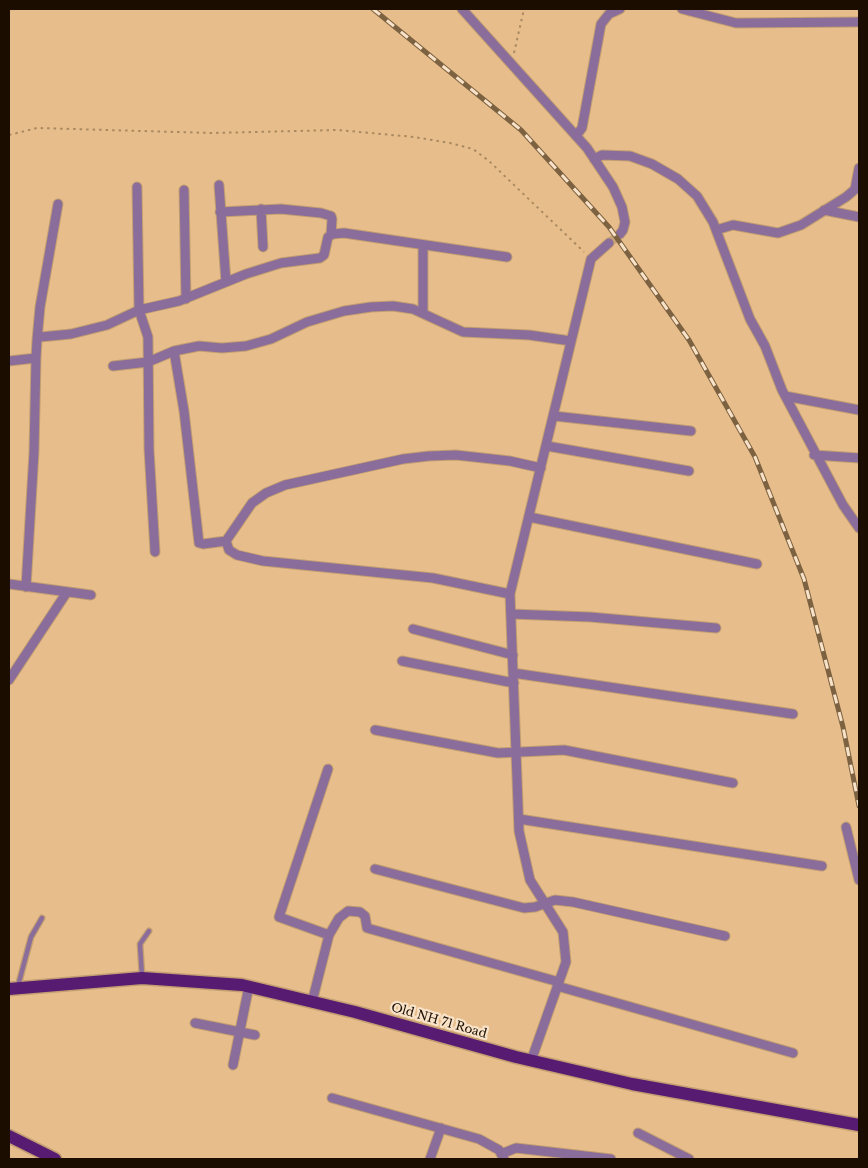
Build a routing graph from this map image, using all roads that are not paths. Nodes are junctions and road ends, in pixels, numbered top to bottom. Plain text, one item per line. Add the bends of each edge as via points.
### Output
1 (462, 9) edge
2 (620, 9) edge
3 (682, 9) edge
4 (859, 22) edge
5 (576, 136) junction
6 (594, 159) junction
7 (859, 168) edge
8 (219, 185) dead end
9 (857, 187) edge
10 (138, 188) dead end
11 (184, 190) dead end
12 (58, 204) dead end
13 (262, 209) junction
14 (824, 210) junction
15 (220, 212) junction
16 (859, 217) edge
17 (716, 230) junction
18 (620, 234) tunnel mouth
19 (331, 235) junction
20 (609, 243) tunnel mouth
21 (424, 245) junction
22 (263, 247) dead end
23 (507, 256) dead end
24 (226, 282) junction
25 (186, 299) junction
26 (140, 310) junction
27 (422, 313) junction
28 (36, 340) junction
29 (571, 342) junction
30 (174, 351) junction
31 (36, 358) junction
32 (9, 361) edge
33 (148, 362) junction
34 (113, 366) dead end
35 (785, 396) junction
36 (859, 410) edge
37 (554, 416) junction
38 (691, 431) dead end
39 (547, 446) junction
40 (814, 454) junction
41 (859, 458) edge
42 (542, 468) junction
43 (689, 471) dead end
44 (530, 517) junction
45 (859, 528) edge
46 (226, 541) junction
47 (155, 552) dead end
48 (757, 564) dead end
49 (9, 584) edge
50 (26, 587) junction
51 (67, 592) junction
52 (510, 594) junction
53 (91, 595) dead end
54 (511, 614) junction
55 (716, 628) dead end
56 (413, 630) dead end
57 (513, 655) junction
58 (402, 661) dead end
59 (513, 673) junction
60 (9, 680) edge
61 (514, 682) junction
62 (793, 714) dead end
63 (375, 730) dead end
64 (516, 753) junction
65 (328, 769) dead end
66 (733, 783) dead end
67 (519, 819) junction
68 (846, 827) dead end
69 (822, 866) dead end
70 (375, 869) dead end
71 (859, 880) edge
72 (545, 904) junction
73 (42, 918) dead end
74 (148, 931) dead end
75 (329, 935) junction
76 (725, 936) dead end
77 (142, 978) junction
78 (558, 984) junction
79 (249, 986) junction
80 (13, 989) edge
81 (312, 1002) junction
82 (194, 1023) dead end
83 (240, 1032) junction
84 (256, 1035) dead end
85 (793, 1052) dead end
86 (531, 1060) junction
87 (233, 1065) dead end
88 (332, 1098) dead end
89 (859, 1125) edge
90 (441, 1128) junction
91 (638, 1133) dead end
92 (9, 1136) edge
93 (48, 1157) edge
94 (503, 1157) edge
95 (430, 1159) edge
96 (611, 1159) edge
97 (690, 1159) edge

1 - 5 street
2 - 5 street via 609,14 601,24 582,128
3 - 4 street via 736,23
5 - 6 street
6 - 17 street via 630,156 652,164 698,196
6 - 18 street via 622,207 624,230
7 - 9 street
8 - 15 street
9 - 14 street
10 - 26 street
11 - 25 street
12 - 28 street
13 - 15 street
13 - 19 street via 330,216
13 - 22 street
14 - 16 street
14 - 17 street via 801,225 778,233 733,225
15 - 24 street
17 - 35 street via 750,319
19 - 21 street
19 - 24 street via 320,258 281,263
20 - 29 street via 591,259
21 - 23 street
21 - 27 street
24 - 25 street
25 - 26 street
26 - 28 street via 107,325
26 - 33 street via 148,337
27 - 29 street via 463,332 529,334
27 - 30 street via 392,306 344,311 246,346 199,346
28 - 31 street
29 - 37 street
30 - 33 street
30 - 46 street via 199,542
31 - 32 street
31 - 50 street
33 - 34 street
33 - 47 street
35 - 36 street
35 - 40 street
37 - 38 street
37 - 39 street
39 - 42 street
39 - 43 street
40 - 41 street
40 - 45 street
42 - 44 street
42 - 46 street via 456,455 429,456 285,485 252,503
44 - 48 street
44 - 52 street
46 - 52 street via 229,550 237,555 263,562 433,578
49 - 50 street
50 - 51 street
51 - 53 street
51 - 60 street
52 - 54 street
54 - 55 street
54 - 57 street
56 - 57 street
57 - 59 street
58 - 61 street
59 - 61 street
59 - 62 street
61 - 64 street
63 - 64 street via 498,753
64 - 66 street via 564,750
64 - 67 street
65 - 75 street via 279,917
67 - 69 street
67 - 72 street via 530,880
68 - 71 street
70 - 72 street via 524,908
72 - 76 street via 555,900 573,902
72 - 78 street via 562,932 566,962
73 - 80 lane via 31,937
74 - 77 lane via 140,944
75 - 78 street via 339,918 348,911 360,912 365,916 367,928
75 - 81 street
77 - 79 main road, Old NH 71 Road
77 - 80 main road, Old NH 71 Road
78 - 85 street
78 - 86 street
79 - 81 main road, Old NH 71 Road
79 - 83 street
81 - 86 main road, Old NH 71 Road
82 - 83 street
83 - 84 street
83 - 87 street
86 - 89 main road, Old NH 71 Road via 632,1084
88 - 90 street
90 - 94 street via 479,1139 498,1150
90 - 95 street
91 - 97 street
92 - 93 main road
94 - 96 street via 516,1148

